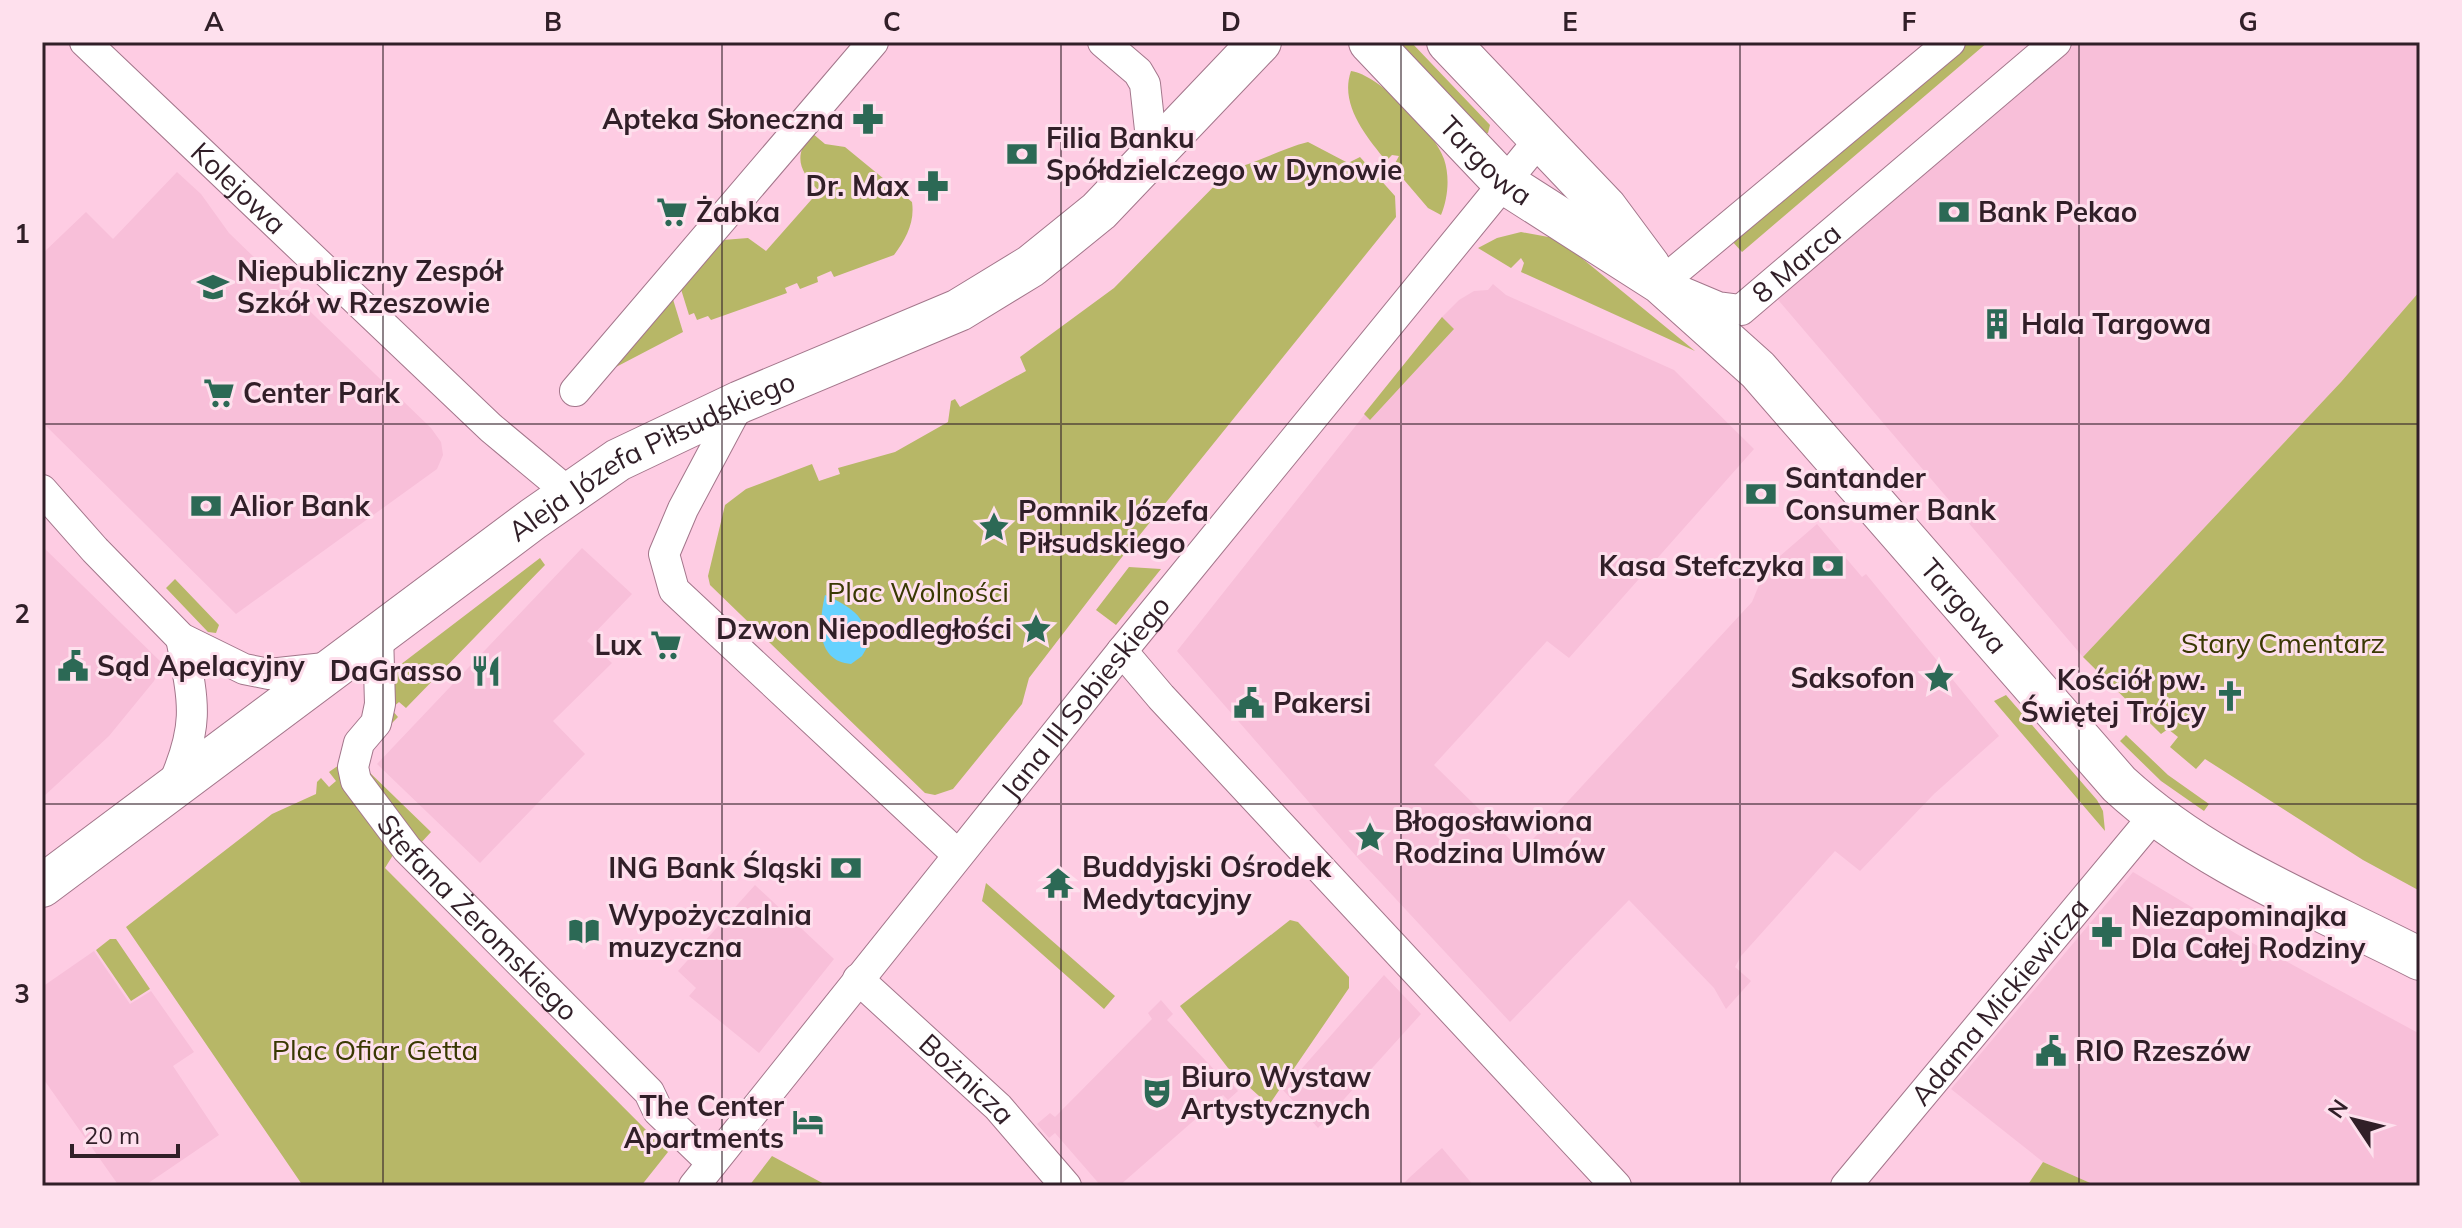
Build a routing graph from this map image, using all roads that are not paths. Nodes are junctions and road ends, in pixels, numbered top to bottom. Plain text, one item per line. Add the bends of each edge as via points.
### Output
1 (85, 42) edge
2 (873, 42) edge
3 (1103, 42) edge
4 (1260, 42) edge
5 (1370, 42) edge
6 (1448, 42) edge
7 (1950, 42) edge
8 (2056, 42) edge
9 (1540, 139) junction
10 (1153, 157) junction
11 (1503, 182) junction
12 (1661, 283) junction
13 (575, 391) dead end
14 (740, 402) junction
15 (42, 490) edge
16 (569, 493) junction
17 (378, 634) junction
18 (181, 638) junction
19 (1122, 651) junction
20 (334, 667) junction
21 (171, 789) junction
22 (2154, 816) junction
23 (958, 855) junction
24 (42, 886) edge
25 (2420, 959) edge
26 (858, 979) junction
27 (703, 1174) edge
28 (1066, 1186) edge
29 (1616, 1186) edge
30 (1846, 1186) edge

1 - 16 street, Kolejowa via 480,418
2 - 13 street
3 - 10 street via 1145,84
4 - 10 street, Aleja Józefa Piłsudskiego
5 - 11 street, Targowa
6 - 9 street, Targowa
7 - 12 street
8 - 12 street, 8 Marca via 1741,310 1718,307
9 - 11 street, Jana III Sobieskiego
9 - 12 street, Targowa via 1606,208
10 - 14 street, Aleja Józefa Piłsudskiego via 1059,245 959,310
11 - 12 street, Targowa
11 - 19 street, Jana III Sobieskiego
12 - 22 street, Targowa via 1758,370 2104,768
14 - 16 street, Aleja Józefa Piłsudskiego via 618,460
14 - 23 street via 664,554 674,590
15 - 18 street
16 - 17 street, Aleja Józefa Piłsudskiego
17 - 20 street, Aleja Józefa Piłsudskiego
17 - 27 street, Stefana Żeromskiego via 380,704 376,723 359,743 353,767 356,781 407,849 649,1092
18 - 20 street via 244,669 269,674
18 - 21 street via 193,722 190,748
19 - 23 street, Jana III Sobieskiego
19 - 29 street
20 - 21 street, Aleja Józefa Piłsudskiego
21 - 24 street, Aleja Józefa Piłsudskiego
22 - 25 street, Targowa via 2200,849
22 - 30 street, Adama Mickiewicza
23 - 26 street, Jana III Sobieskiego
26 - 27 street, Jana III Sobieskiego
26 - 28 street, Bożnicza via 998,1107

